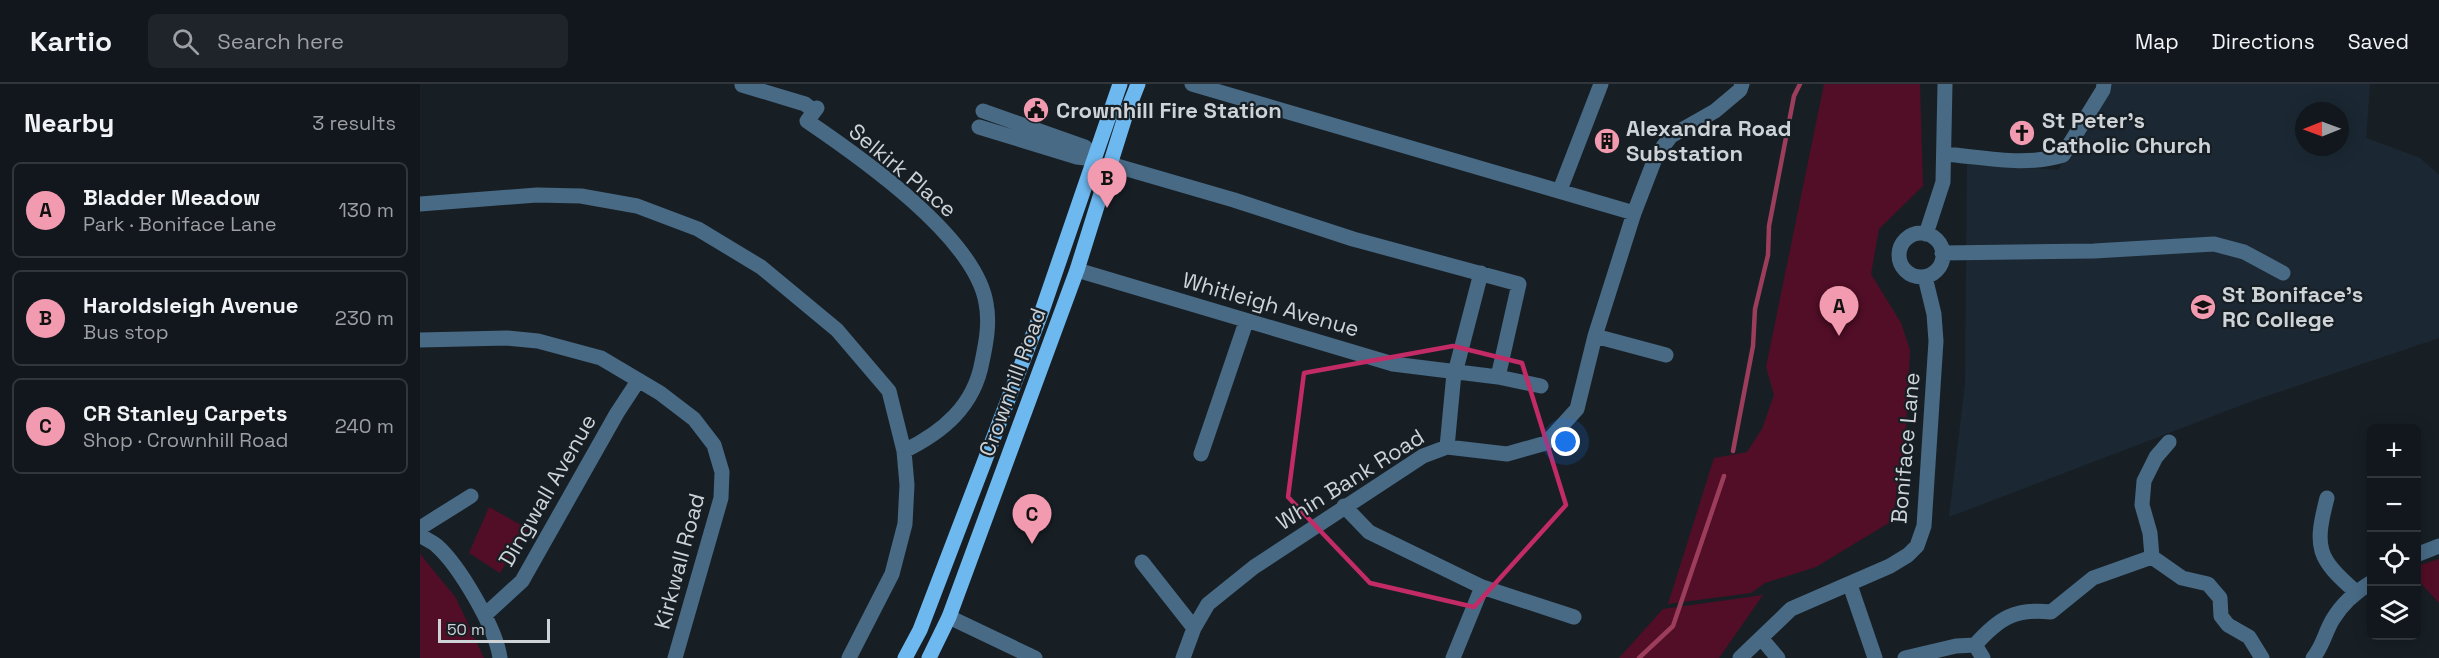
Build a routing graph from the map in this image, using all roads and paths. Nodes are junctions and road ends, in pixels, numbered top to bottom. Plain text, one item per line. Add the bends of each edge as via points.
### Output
1 (1120, 84) edge
2 (1138, 84) edge
3 (1192, 84) edge
4 (1600, 84) edge
5 (1742, 84) edge
6 (1945, 84) edge
7 (2104, 84) edge
8 (742, 85) edge
9 (983, 111) dead end
10 (1125, 117) junction
11 (979, 127) dead end
12 (1944, 154) junction
13 (1093, 159) junction
14 (1110, 164) junction
15 (1560, 190) junction
16 (420, 204) edge
17 (1634, 213) junction
18 (1926, 234) junction
19 (1942, 253) junction
20 (1077, 270) junction
21 (1481, 273) junction
22 (2283, 273) dead end
23 (1925, 277) junction
24 (1246, 322) junction
25 (1594, 336) junction
26 (420, 340) edge
27 (1666, 355) dead end
28 (1454, 373) junction
29 (1498, 377) junction
30 (638, 381) junction
31 (1541, 386) dead end
32 (2169, 442) dead end
33 (1447, 447) junction
34 (904, 451) junction
35 (1201, 454) dead end
36 (471, 496) dead end
37 (2327, 498) dead end
38 (1344, 506) junction
39 (420, 528) edge
40 (420, 536) edge
41 (2439, 546) edge
42 (2421, 553) edge
43 (2152, 557) junction
44 (1142, 562) dead end
45 (1850, 585) junction
46 (2367, 585) edge
47 (1482, 587) junction
48 (2356, 592) junction
49 (486, 614) junction
50 (949, 617) junction
51 (1574, 617) dead end
52 (1194, 628) junction
53 (1761, 638) junction
54 (1979, 651) edge
55 (680, 657) edge
56 (500, 658) edge
57 (849, 658) edge
58 (905, 658) edge
59 (928, 658) edge
60 (1035, 658) edge
61 (1183, 658) edge
62 (1453, 658) edge
63 (1740, 658) edge
64 (1778, 658) edge
65 (1875, 658) edge
66 (1905, 658) edge
67 (2262, 658) edge
68 (2313, 658) edge

1 - 13 main road, Crownhill Road
2 - 10 main road, Crownhill Road
3 - 15 street
4 - 15 street
5 - 17 street via 1715,111 1671,136 1656,156
6 - 12 street
7 - 12 street via 2063,155 2025,161
8 - 34 street, Selkirk Place via 816,110 807,121 909,198 954,243 975,272 986,303 988,335 971,396 957,416 928,440
9 - 13 street via 1085,147
10 - 13 street, Crownhill Road via 1117,121 1109,143
10 - 14 main road, Crownhill Road
11 - 13 street via 1077,158
12 - 18 street via 1943,182
13 - 58 main road, Crownhill Road via 1042,311 920,630
14 - 20 main road, Crownhill Road
14 - 21 street via 1353,239
15 - 17 street
16 - 34 street via 537,195 581,196 637,206 698,229 761,267 837,330 890,391
17 - 25 street
18 - 19 street via 1936,239
18 - 23 street via 1914,234 1904,241 1899,258 1907,273
19 - 22 street via 2094,251 2214,244 2244,252
19 - 23 street via 1939,267
20 - 24 street, Whitleigh Avenue
20 - 50 main road, Crownhill Road
21 - 28 street
21 - 29 street via 1519,284
23 - 45 street, Boniface Lane via 1936,341 1924,526 1917,546 1908,555
24 - 28 street, Whitleigh Avenue via 1393,364
24 - 35 street
25 - 27 street
25 - 33 street, Whin Bank Road via 1577,409 1546,443 1507,454
26 - 30 street, Kirkwall Road via 538,341 601,358
28 - 29 street, Whitleigh Avenue
28 - 33 street
29 - 31 street, Whitleigh Avenue
30 - 49 street, Dingwall Avenue via 522,581
30 - 55 street, Kirkwall Road via 694,419 714,446 722,472 715,527
32 - 43 street via 2144,481 2142,505
33 - 38 street, Whin Bank Road via 1423,456
34 - 57 street via 905,524 892,574
36 - 39 street
37 - 48 street via 2320,525 2321,554
38 - 47 street via 1369,532
38 - 52 street, Whin Bank Road via 1208,604
40 - 49 street via 437,546
41 - 42 street
43 - 54 street via 2093,578 2051,612 2011,614 1990,628
43 - 67 street via 2182,578 2208,584 2220,598 2221,615 2228,625 2249,637
44 - 52 street
45 - 53 street, Boniface Lane via 1791,609
45 - 65 street
46 - 48 street
47 - 51 street
47 - 62 street
48 - 68 street via 2333,618
49 - 56 street
50 - 59 main road, Crownhill Road
50 - 60 street
52 - 61 street, Whin Bank Road
53 - 63 street, Boniface Lane
53 - 64 street
54 - 66 street via 1956,646

